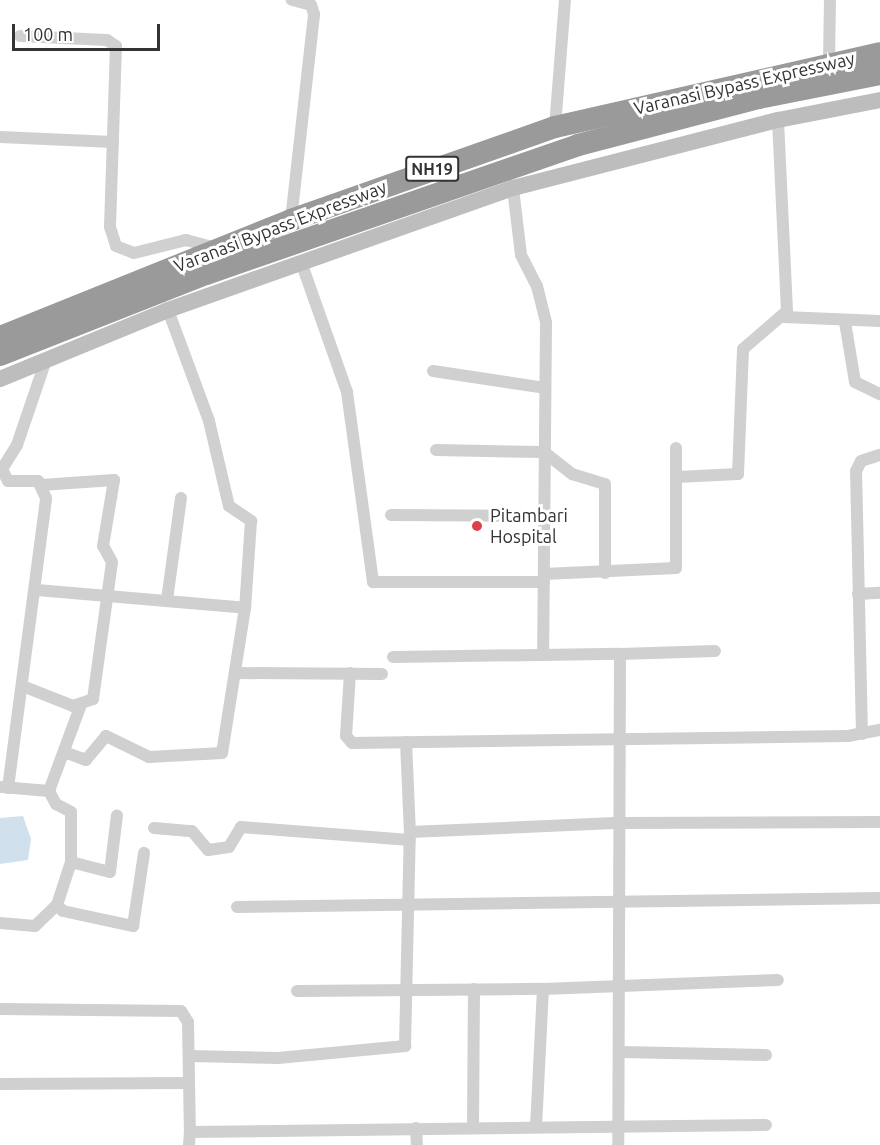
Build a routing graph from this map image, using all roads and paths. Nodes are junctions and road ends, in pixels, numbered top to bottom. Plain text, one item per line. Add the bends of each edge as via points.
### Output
1 (292, 0) edge
2 (565, 0) edge
3 (830, 0) edge
4 (20, 36) dead end
5 (880, 53) edge
6 (829, 62) junction
7 (880, 74) edge
8 (880, 100) edge
9 (778, 120) junction
10 (555, 127) junction
11 (0, 137) edge
12 (113, 142) junction
13 (513, 188) junction
14 (291, 220) junction
15 (219, 249) junction
16 (301, 262) junction
17 (168, 310) junction
18 (784, 317) junction
19 (880, 321) edge
20 (845, 322) junction
21 (0, 337) edge
22 (0, 355) edge
23 (46, 360) junction
24 (433, 371) dead end
25 (0, 379) edge
26 (545, 388) junction
27 (880, 394) edge
28 (676, 448) dead end
29 (436, 450) dead end
30 (544, 452) junction
31 (880, 454) edge
32 (1, 469) edge
33 (677, 477) junction
34 (41, 485) junction
35 (181, 498) dead end
36 (391, 515) dead end
37 (544, 516) junction
38 (606, 573) junction
39 (544, 578) junction
40 (36, 590) junction
41 (880, 593) edge
42 (858, 594) junction
43 (105, 596) junction
44 (167, 600) junction
45 (245, 608) junction
46 (715, 651) dead end
47 (543, 653) junction
48 (620, 654) junction
49 (393, 657) dead end
50 (238, 673) junction
51 (350, 673) junction
52 (382, 674) dead end
53 (25, 687) junction
54 (80, 707) junction
55 (880, 730) edge
56 (862, 734) junction
57 (622, 740) junction
58 (406, 742) junction
59 (64, 752) junction
60 (4, 787) edge
61 (49, 791) junction
62 (117, 815) dead end
63 (880, 822) edge
64 (620, 823) junction
65 (154, 828) dead end
66 (409, 836) junction
67 (144, 853) dead end
68 (71, 862) junction
69 (880, 898) edge
70 (621, 899) junction
71 (57, 905) junction
72 (237, 907) dead end
73 (405, 907) junction
74 (0, 923) edge
75 (778, 980) dead end
76 (622, 984) junction
77 (474, 989) junction
78 (543, 989) junction
79 (406, 990) junction
80 (297, 991) dead end
81 (0, 1009) edge
82 (622, 1052) junction
83 (766, 1055) dead end
84 (189, 1056) junction
85 (189, 1083) junction
86 (0, 1084) edge
87 (766, 1125) dead end
88 (536, 1126) junction
89 (416, 1128) junction
90 (473, 1128) junction
91 (619, 1128) junction
92 (190, 1139) edge
93 (417, 1145) edge
94 (618, 1145) edge

1 - 14 street via 311,5 314,14
2 - 10 street
3 - 6 street
4 - 12 street via 114,42
5 - 6 highway, Varanasi Bypass Expressway / NH19
6 - 10 highway, Varanasi Bypass Expressway / NH19
7 - 22 highway, Varanasi Bypass Expressway / NH19 via 759,98 578,145 421,196
8 - 9 street
9 - 13 street
9 - 18 street
10 - 14 highway, Varanasi Bypass Expressway / NH19
11 - 12 street
12 - 15 street via 110,227 116,246 134,253 186,240
13 - 16 street
13 - 26 street via 521,255 537,286 546,323
14 - 15 highway, Varanasi Bypass Expressway / NH19
15 - 21 highway, Varanasi Bypass Expressway / NH19
16 - 17 street
16 - 39 street via 347,392 373,582
17 - 23 street
17 - 45 street via 209,421 229,506 251,521
18 - 20 street
18 - 33 street via 747,342 741,356 738,474
19 - 20 street
20 - 27 street via 855,381
23 - 25 street
23 - 32 street via 17,445
24 - 26 street
26 - 30 street
28 - 33 street
29 - 30 street
30 - 37 street
30 - 38 street via 572,474 607,488
31 - 42 street via 861,461 856,471
32 - 34 street via 8,481
33 - 38 street via 676,568
34 - 40 street via 46,498
34 - 43 street via 114,480 103,546 112,562
35 - 44 street
36 - 37 street
37 - 39 street
38 - 39 street
39 - 47 street
40 - 43 street
40 - 53 street
41 - 42 street
42 - 56 street
43 - 44 street
43 - 54 street via 96,693
44 - 45 street
45 - 50 street
46 - 48 street
47 - 48 street
47 - 49 street
48 - 57 street
50 - 51 street
50 - 59 street via 222,753 149,757 106,736 86,760
51 - 52 street
51 - 58 street via 348,741
53 - 54 street
53 - 60 street
54 - 59 street
55 - 56 street
56 - 57 street
57 - 58 street
57 - 64 street
58 - 66 street
59 - 61 street
60 - 61 street
61 - 68 street via 56,804 71,812
62 - 68 street via 110,872
63 - 64 street
64 - 66 street
64 - 70 street
65 - 66 street via 192,831 208,850 229,847 241,827
66 - 73 street
67 - 71 street via 133,926 63,911
68 - 71 street
69 - 70 street
70 - 73 street
70 - 76 street
71 - 74 street via 35,926
72 - 73 street
73 - 79 street
75 - 76 street
76 - 78 street
76 - 82 street
77 - 78 street
77 - 79 street
77 - 90 street
78 - 88 street
79 - 80 street
79 - 84 street via 407,1039 400,1049 278,1058
81 - 84 street via 181,1011 188,1022
82 - 83 street
82 - 91 street
84 - 85 street
85 - 86 street
85 - 92 street
87 - 91 street
88 - 90 street
88 - 91 street
89 - 90 street
89 - 92 street
89 - 93 street
91 - 94 street

